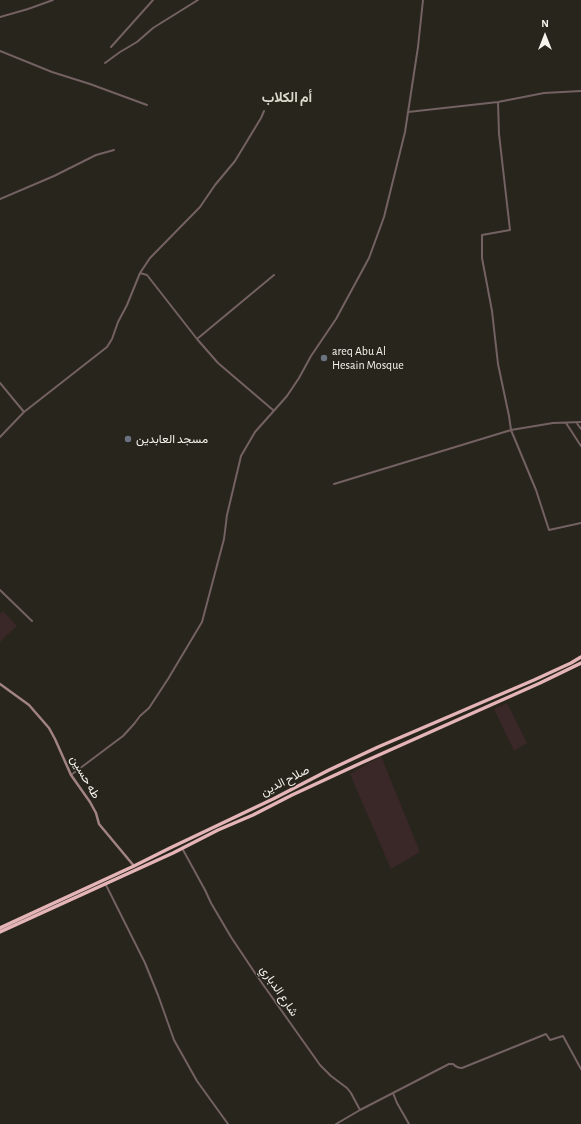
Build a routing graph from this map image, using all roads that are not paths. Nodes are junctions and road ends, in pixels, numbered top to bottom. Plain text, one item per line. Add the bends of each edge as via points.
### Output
1 (53, 0) edge
2 (152, 0) edge
3 (198, 0) edge
4 (423, 0) edge
5 (0, 17) edge
6 (111, 47) dead end
7 (0, 51) edge
8 (105, 63) dead end
9 (581, 91) edge
10 (498, 102) junction
11 (147, 105) dead end
12 (264, 111) dead end
13 (408, 112) junction
14 (114, 150) dead end
15 (0, 199) edge
16 (140, 273) junction
17 (274, 275) dead end
18 (197, 339) junction
19 (0, 383) edge
20 (273, 411) junction
21 (24, 412) junction
22 (576, 422) junction
23 (581, 422) edge
24 (566, 423) junction
25 (581, 429) edge
26 (511, 430) junction
27 (0, 437) edge
28 (581, 446) edge
29 (334, 484) dead end
30 (581, 523) edge
31 (0, 590) edge
32 (32, 621) dead end
33 (581, 657) edge
34 (581, 663) edge
35 (0, 684) edge
36 (71, 776) junction
37 (242, 814) junction
38 (244, 819) junction
39 (182, 848) junction
40 (134, 866) junction
41 (105, 884) junction
42 (62, 901) junction
43 (0, 928) edge
44 (0, 932) edge
45 (581, 1058) edge
46 (577, 1061) junction
47 (581, 1069) edge
48 (393, 1093) junction
49 (360, 1110) junction
50 (228, 1124) edge
51 (336, 1124) edge
52 (409, 1124) edge

1 - 5 street
2 - 6 street
3 - 8 street
4 - 13 street
7 - 11 street
9 - 10 street via 544,93
10 - 13 street
10 - 26 street via 510,230 482,235 482,258
12 - 16 street via 235,160 200,207 150,258
13 - 20 street via 384,216 369,258 336,319 299,378
14 - 15 street via 96,155
16 - 18 street via 147,275
16 - 21 street via 107,347
17 - 18 street
18 - 20 street via 218,363
19 - 21 street
20 - 36 street via 255,432 241,456 224,539 202,622 148,708 123,736
21 - 27 street
22 - 23 street
22 - 24 street
22 - 25 street
24 - 26 street
24 - 28 street
26 - 29 street
26 - 30 street via 536,490 549,530
31 - 32 street
33 - 37 highway, صلاح الدين via 378,747
34 - 38 highway, صلاح الدين
35 - 36 street, طه حسين via 29,705 49,728
36 - 40 street, طه حسين via 90,802 99,824
37 - 38 highway
37 - 40 highway, صلاح الدين
38 - 39 highway, صلاح الدين
39 - 41 highway, صلاح الدين
39 - 49 street, شارع الدباري via 217,914 257,976 320,1065 347,1088
40 - 42 highway, صلاح الدين
41 - 42 highway, صلاح الدين
41 - 50 street via 145,963 174,1040 197,1080
42 - 43 highway, صلاح الدين
42 - 44 highway, صلاح الدين
45 - 46 street
46 - 47 street
46 - 48 street via 563,1036 550,1040 546,1034 462,1068 449,1064
48 - 49 street
48 - 52 street
49 - 51 street

